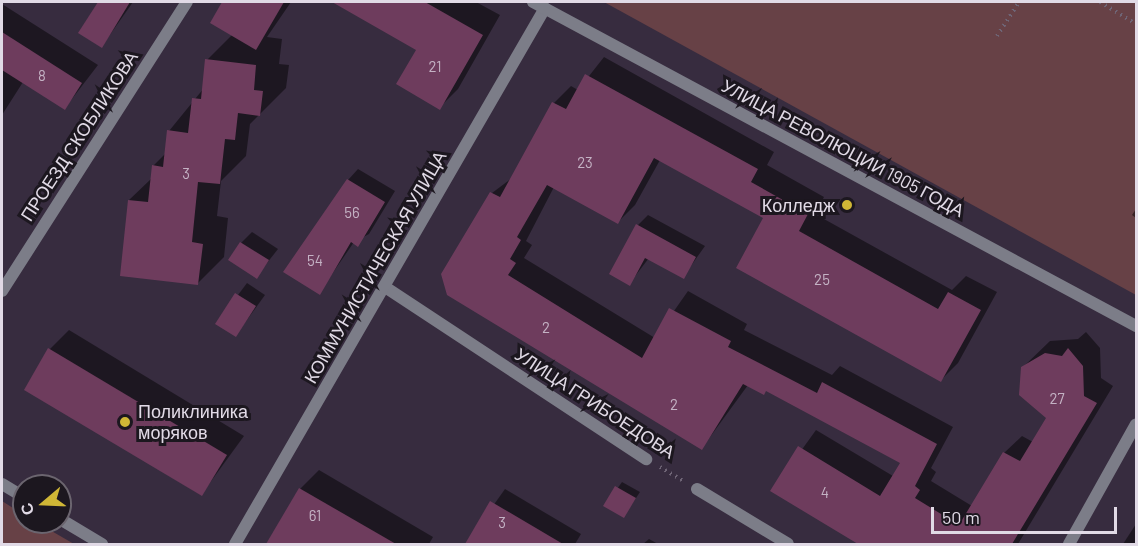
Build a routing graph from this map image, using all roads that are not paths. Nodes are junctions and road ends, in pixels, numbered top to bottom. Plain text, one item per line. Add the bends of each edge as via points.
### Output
1 (187, 2) edge
2 (533, 2) edge
3 (546, 8) junction
4 (384, 287) junction
5 (2, 291) edge
6 (1137, 326) edge
7 (1137, 424) edge
8 (646, 459) road end
9 (697, 489) road end
10 (72, 526) edge
11 (102, 544) edge
12 (235, 544) edge
13 (788, 544) edge
14 (1069, 544) edge

1 - 5 street, ПРОЕЗД СКОБЛИКОВА
2 - 3 street, УЛИЦА РЕВОЛЮЦИИ 1905 ГОДА
3 - 4 street, КОММУНИСТИЧЕСКАЯ УЛИЦА
3 - 6 street, УЛИЦА РЕВОЛЮЦИИ 1905 ГОДА
4 - 8 street, УЛИЦА ГРИБОЕДОВА
4 - 12 street, КОММУНИСТИЧЕСКАЯ УЛИЦА
7 - 14 street
9 - 13 street
10 - 11 street

